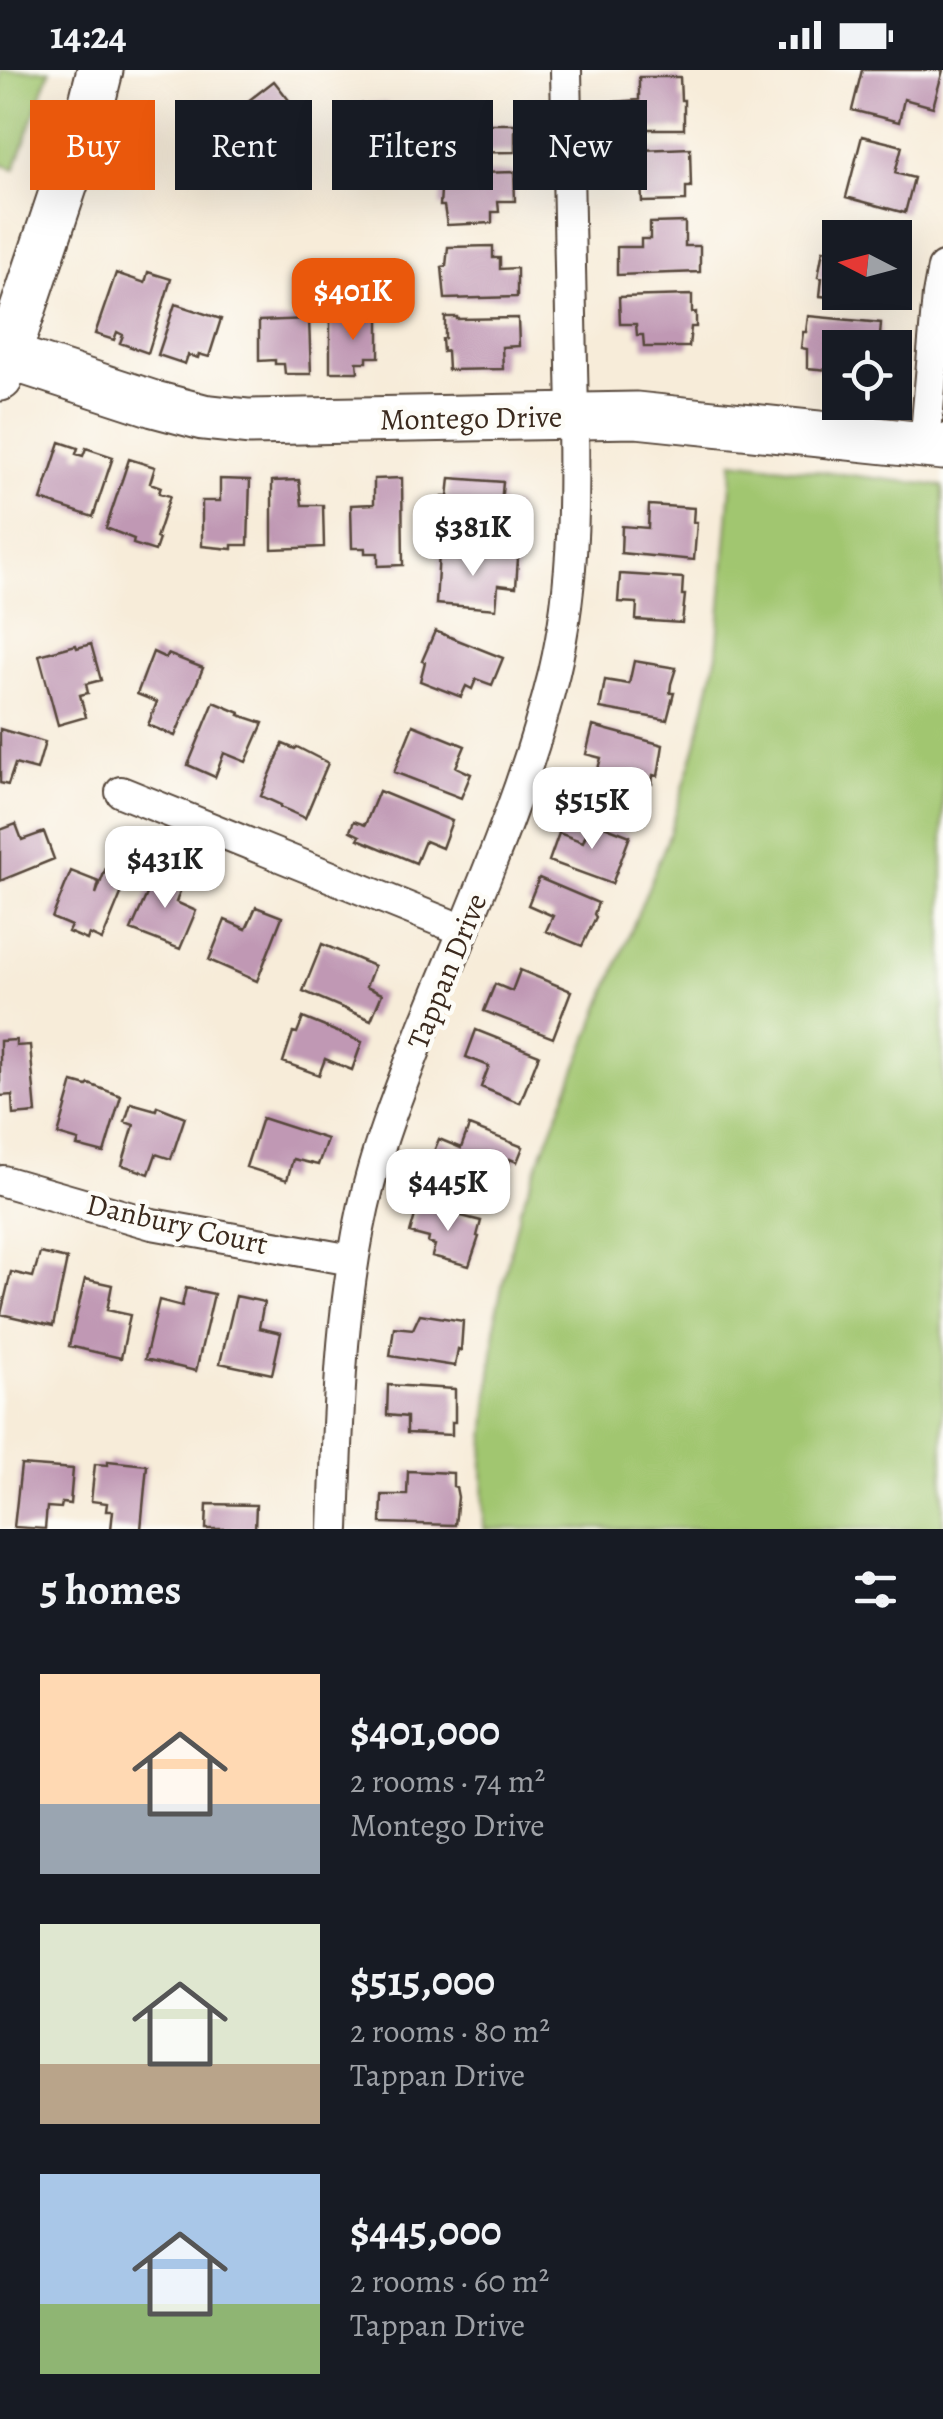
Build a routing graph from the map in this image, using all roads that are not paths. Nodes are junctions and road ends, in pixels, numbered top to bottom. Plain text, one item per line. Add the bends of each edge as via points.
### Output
1 (100, 70) edge
2 (566, 70) edge
3 (943, 268) edge
4 (2, 362) edge
5 (573, 416) junction
6 (934, 446) edge
7 (121, 792) dead end
8 (463, 930) junction
9 (3, 1181) dead end
10 (352, 1260) junction
11 (334, 1529) edge

1 - 4 street
2 - 5 street, Tappan Drive
3 - 6 street
4 - 5 street, Montego Drive via 249,422
5 - 6 street, Montego Drive via 636,415
5 - 8 street, Tappan Drive via 573,526 555,669 535,744
7 - 8 street
8 - 10 street, Tappan Drive via 394,1104
9 - 10 street, Danbury Court via 152,1224
10 - 11 street, Tappan Drive

